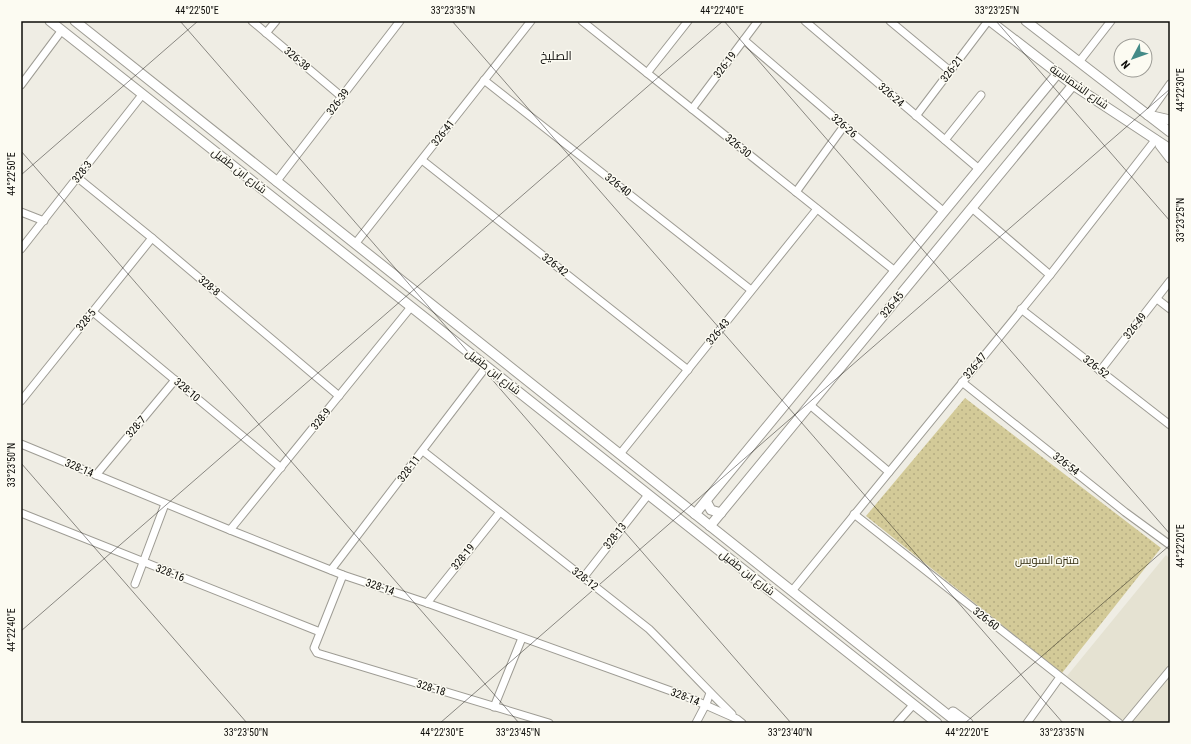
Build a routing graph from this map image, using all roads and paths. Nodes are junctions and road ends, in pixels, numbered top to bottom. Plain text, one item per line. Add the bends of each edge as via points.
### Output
1 (50, 21) edge
2 (75, 21) edge
3 (252, 21) edge
4 (276, 21) edge
5 (400, 21) edge
6 (531, 21) edge
7 (582, 21) edge
8 (688, 21) edge
9 (758, 21) edge
10 (805, 21) edge
11 (890, 21) edge
12 (989, 21) edge
13 (1026, 21) edge
14 (1111, 21) edge
15 (62, 30) junction
16 (266, 33) junction
17 (744, 40) junction
18 (110, 49) junction
19 (100, 61) junction
20 (1079, 62) junction
21 (950, 71) junction
22 (647, 73) junction
23 (1058, 73) junction
24 (484, 80) junction
25 (1170, 84) edge
26 (21, 85) edge
27 (1073, 85) junction
28 (142, 95) junction
29 (981, 95) dead end
30 (342, 97) junction
31 (692, 109) junction
32 (1148, 114) junction
33 (916, 116) junction
34 (1170, 120) edge
35 (844, 126) junction
36 (1170, 132) edge
37 (1156, 139) junction
38 (946, 140) junction
39 (1170, 149) edge
40 (1170, 158) edge
41 (422, 160) junction
42 (979, 169) junction
43 (78, 178) junction
44 (276, 182) junction
45 (796, 192) junction
46 (972, 208) junction
47 (817, 209) junction
48 (21, 212) edge
49 (944, 212) junction
50 (44, 221) junction
51 (152, 238) junction
52 (355, 244) junction
53 (21, 248) edge
54 (385, 268) junction
55 (895, 271) junction
56 (1050, 275) junction
57 (376, 279) junction
58 (1170, 281) edge
59 (752, 290) junction
60 (1157, 299) junction
61 (411, 307) junction
62 (1170, 309) edge
63 (1021, 310) junction
64 (93, 312) junction
65 (486, 367) junction
66 (688, 370) junction
67 (1100, 370) junction
68 (175, 380) junction
69 (962, 382) junction
70 (339, 396) junction
71 (21, 401) edge
72 (810, 405) junction
73 (1170, 425) edge
74 (21, 444) edge
75 (423, 451) junction
76 (620, 454) junction
77 (281, 468) junction
78 (889, 472) junction
79 (96, 475) junction
80 (648, 495) junction
81 (706, 501) junction
82 (165, 504) junction
83 (500, 512) junction
84 (721, 513) junction
85 (21, 514) edge
86 (695, 514) junction
87 (854, 514) junction
88 (710, 526) junction
89 (230, 530) junction
90 (1169, 544) edge
91 (143, 562) junction
92 (332, 570) junction
93 (343, 575) junction
94 (583, 578) junction
95 (135, 584) dead end
96 (792, 591) junction
97 (427, 603) junction
98 (320, 632) junction
99 (522, 638) junction
100 (1170, 670) edge
101 (1060, 677) junction
102 (710, 692) junction
103 (920, 693) junction
104 (706, 704) junction
105 (913, 704) junction
106 (494, 707) junction
107 (740, 721) edge
108 (549, 723) edge
109 (696, 723) edge
110 (897, 723) edge
111 (930, 723) edge
112 (936, 723) edge
113 (958, 723) edge
114 (968, 723) edge
115 (1027, 723) edge
116 (1119, 723) edge
117 (1126, 723) edge

1 - 15 street, شارع ابن طفيل
2 - 18 street, شارع ابن طفيل
3 - 16 street, 326-38
4 - 16 street
5 - 30 street, 326-39
6 - 24 street, 326-41
7 - 22 street, 326-30
8 - 22 street
9 - 17 street, 326-19
10 - 33 street, 326-24
11 - 21 street
12 - 21 street, 326-21
12 - 23 street, شارع الشماسية
13 - 20 street, شارع الشماسية
14 - 20 street
15 - 19 street, شارع ابن طفيل
15 - 26 street
16 - 30 street, 326-38
17 - 31 street, 326-19
17 - 35 street, 326-26
18 - 19 street
18 - 44 street, شارع ابن طفيل
19 - 28 street, شارع ابن طفيل
20 - 32 street, شارع الشماسية
21 - 33 street, 326-21
22 - 31 street, 326-30
23 - 27 street, شارع الشماسية
23 - 42 street, 326-45
24 - 41 street, 326-41
24 - 59 street, 326-40
25 - 32 street
27 - 37 street, شارع الشماسية
27 - 46 street, 326-45
28 - 43 street, 328-3
28 - 57 street, شارع ابن طفيل
29 - 38 street
30 - 44 street, 326-39
31 - 45 street, 326-30
32 - 34 street
32 - 36 street, شارع الشماسية
33 - 38 street, 326-24
35 - 45 street
35 - 49 street, 326-26
37 - 39 street, شارع الشماسية
37 - 40 street
37 - 56 street, 326-47
38 - 42 street, 326-24
41 - 52 street, 326-41
41 - 66 street, 326-42
42 - 49 street, 326-45
43 - 50 street, 328-3
43 - 51 street, 328-8
44 - 52 street, شارع ابن طفيل
45 - 47 street, 326-30
46 - 56 street
46 - 72 street, 326-45
47 - 55 street, 326-30
47 - 59 street, 326-43
48 - 50 street
49 - 55 street, 326-45
50 - 53 street, 328-3
51 - 64 street, 328-5
51 - 70 street, 328-8
52 - 54 street, شارع ابن طفيل
54 - 57 street
54 - 76 street, شارع ابن طفيل
55 - 81 street, 326-45
56 - 63 street, 326-47
57 - 61 street, شارع ابن طفيل
58 - 60 street, 326-49
59 - 66 street, 326-43
60 - 62 street
60 - 67 street, 326-49
61 - 65 street, شارع ابن طفيل
61 - 70 street, 328-9
63 - 67 street, 326-52
63 - 69 street, 326-47
64 - 68 street, 328-10
64 - 71 street, 328-5
65 - 75 street, 328-11
65 - 80 street, شارع ابن طفيل
66 - 76 street, 326-43
67 - 73 street, 326-52
68 - 77 street, 328-10
68 - 79 street, 328-7
69 - 78 street, 326-47
69 - 90 street, 326-54
70 - 77 street, 328-9
72 - 78 street
72 - 84 street, 326-45
74 - 79 street, 328-14
75 - 83 street, 328-12
75 - 92 street, 328-11
76 - 86 street, شارع ابن طفيل
77 - 89 street, 328-9
78 - 87 street, 326-47
79 - 82 street, 328-14
80 - 94 street, 328-13
80 - 105 street, شارع ابن طفيل
81 - 84 street via 711,510
81 - 86 street, 326-45
82 - 89 street, 328-14
82 - 91 street
83 - 94 street, 328-12
83 - 97 street, 328-19
84 - 88 street, 326-45
85 - 91 street, 328-16
86 - 88 street, شارع ابن طفيل
87 - 96 street, 326-47
87 - 101 street, 326-60
88 - 96 street, شارع ابن طفيل
89 - 92 street, 328-14
91 - 95 street
91 - 98 street, 328-16
92 - 93 street, 328-14
93 - 97 street, 328-14
93 - 98 street
94 - 102 street, 328-12 via 649,629
96 - 103 street, شارع ابن طفيل
97 - 99 street, 328-14
98 - 106 street, 328-18 via 314,648 317,653
99 - 104 street, 328-14
99 - 106 street
100 - 117 street
101 - 115 street
101 - 116 street, 326-60
102 - 104 street
102 - 107 street, 328-12
103 - 113 street, شارع ابن طفيل
103 - 114 street
104 - 107 street, 328-14
104 - 109 street
105 - 110 street
105 - 111 street
105 - 112 street, شارع ابن طفيل
106 - 108 street, 328-18

